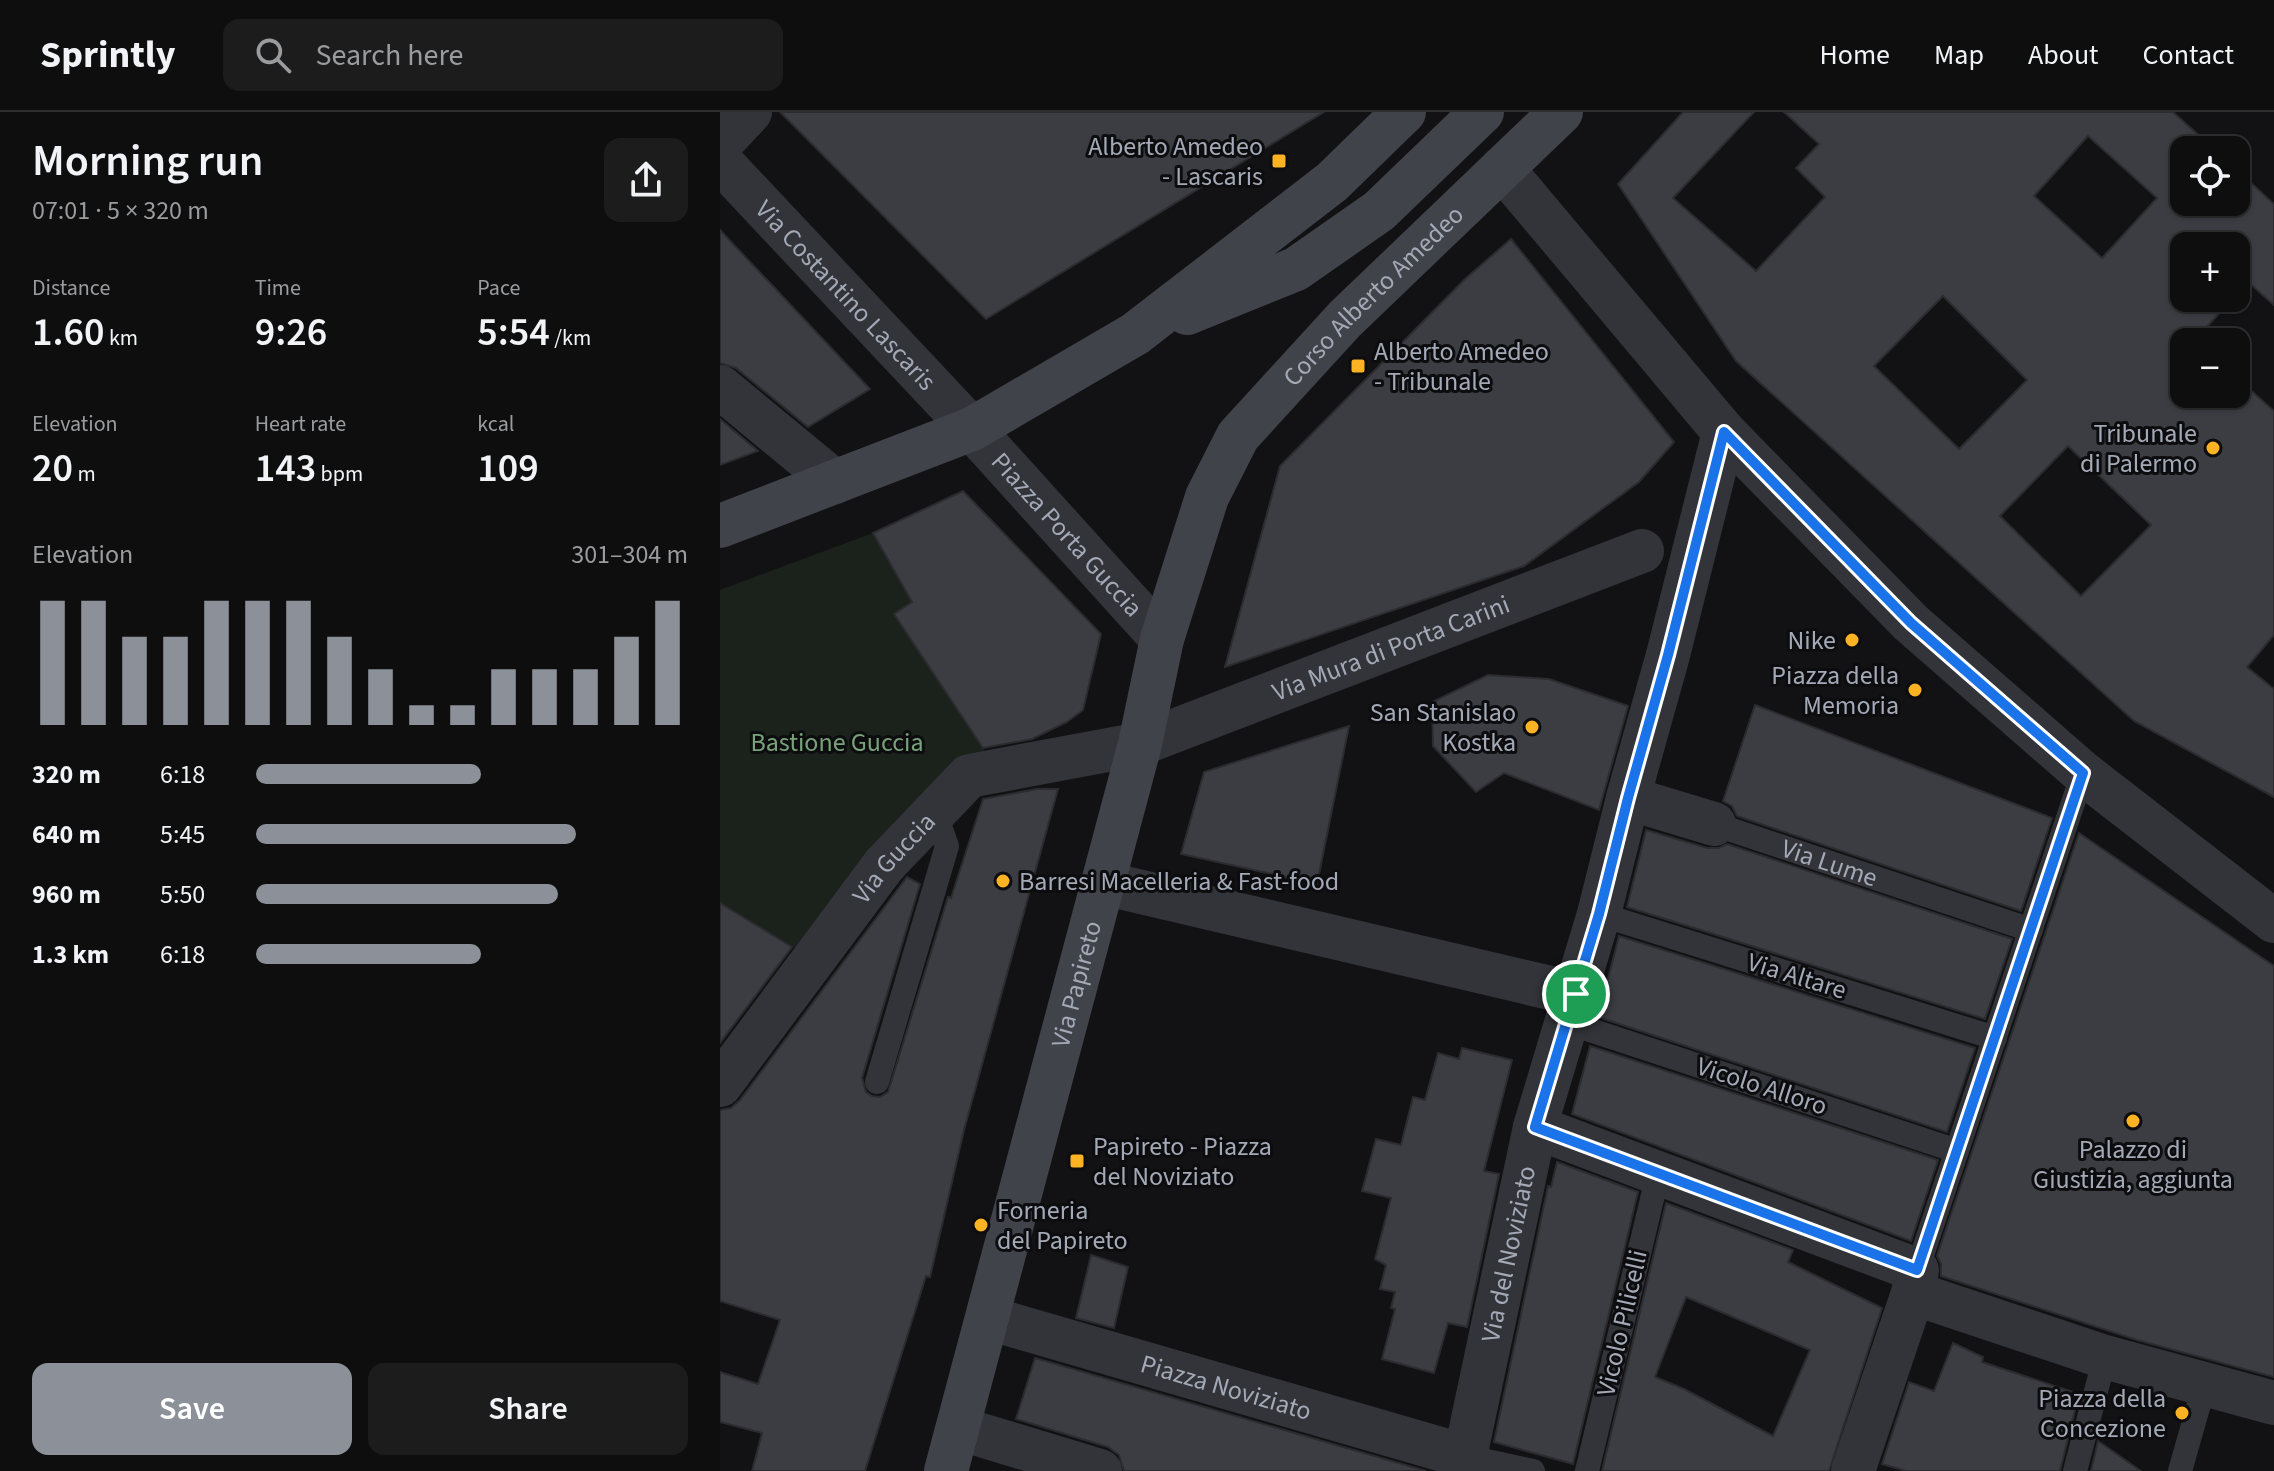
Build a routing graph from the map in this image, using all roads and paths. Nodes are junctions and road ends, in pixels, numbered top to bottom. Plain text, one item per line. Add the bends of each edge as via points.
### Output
1 (750, 112) edge
2 (1404, 112) edge
3 (1482, 112) edge
4 (1561, 112) edge
5 (720, 144) edge
6 (720, 161) edge
7 (1502, 168) junction
8 (1135, 334) junction
9 (720, 387) edge
10 (972, 429) junction
11 (1724, 432) junction
12 (835, 482) junction
13 (1207, 497) joint
14 (720, 526) edge
15 (1642, 551) dead end
16 (1162, 639) junction
17 (1140, 744) junction
18 (2083, 773) junction
19 (1628, 798) junction
20 (935, 812) junction
21 (1714, 824) joint
22 (1103, 883) junction
23 (1599, 914) junction
24 (2274, 921) edge
25 (2031, 930) junction
26 (1571, 1008) junction
27 (1995, 1038) junction
28 (877, 1082) dead end
29 (720, 1085) edge
30 (1535, 1127) junction
31 (1957, 1151) junction
32 (1658, 1174) junction
33 (1915, 1282) junction
34 (988, 1318) junction
35 (2105, 1357) junction
36 (2205, 1383) junction
37 (2274, 1403) edge
38 (958, 1428) junction
39 (1463, 1463) edge
40 (946, 1471) edge
41 (1100, 1471) edge
42 (1533, 1471) edge
43 (1587, 1471) edge
44 (1853, 1471) edge
45 (2075, 1471) edge
46 (2180, 1471) edge

1 - 5 street
2 - 8 street, Corso Alberto Amedeo via 1332,182
3 - 8 street, Corso Alberto Amedeo via 1379,211 1296,269
4 - 7 street, Corso Alberto Amedeo
6 - 10 street, Via Costantino Lascaris
7 - 11 street
7 - 13 street, Corso Alberto Amedeo via 1276,393 1238,436
8 - 10 street, Corso Alberto Amedeo
9 - 12 street
10 - 12 street, Corso Alberto Amedeo
10 - 16 street, Piazza Porta Guccia
11 - 18 street via 1911,623
11 - 19 street, Via del Noviziato
12 - 14 street, Corso Alberto Amedeo
13 - 16 street, Via Papireto
15 - 17 street, Via Mura di Porta Carini
16 - 17 street, Via Papireto
17 - 20 street, Via Guccia via 969,776
17 - 22 street, Via Papireto
18 - 24 street
18 - 25 lane
19 - 21 street, Via Lume
19 - 23 street, Via del Noviziato
20 - 28 lane via 947,846
20 - 29 street, Via Guccia via 884,865
21 - 25 lane, Via Lume
22 - 26 street
22 - 34 street, Via Papireto
23 - 26 street, Via del Noviziato
23 - 27 lane, Via Altare
25 - 27 lane
26 - 30 street, Via del Noviziato
26 - 31 lane, Vicolo Alloro
27 - 31 lane
30 - 32 street
30 - 39 street, Via del Noviziato
31 - 33 lane
32 - 33 street
32 - 43 lane, Vicolo Pilicelli
33 - 35 street
33 - 44 street
34 - 38 street, Via Papireto
34 - 39 street, Piazza Noviziato
35 - 36 street
35 - 45 lane
36 - 37 street
36 - 46 lane
38 - 40 street, Via Papireto
38 - 41 street
39 - 42 lane

